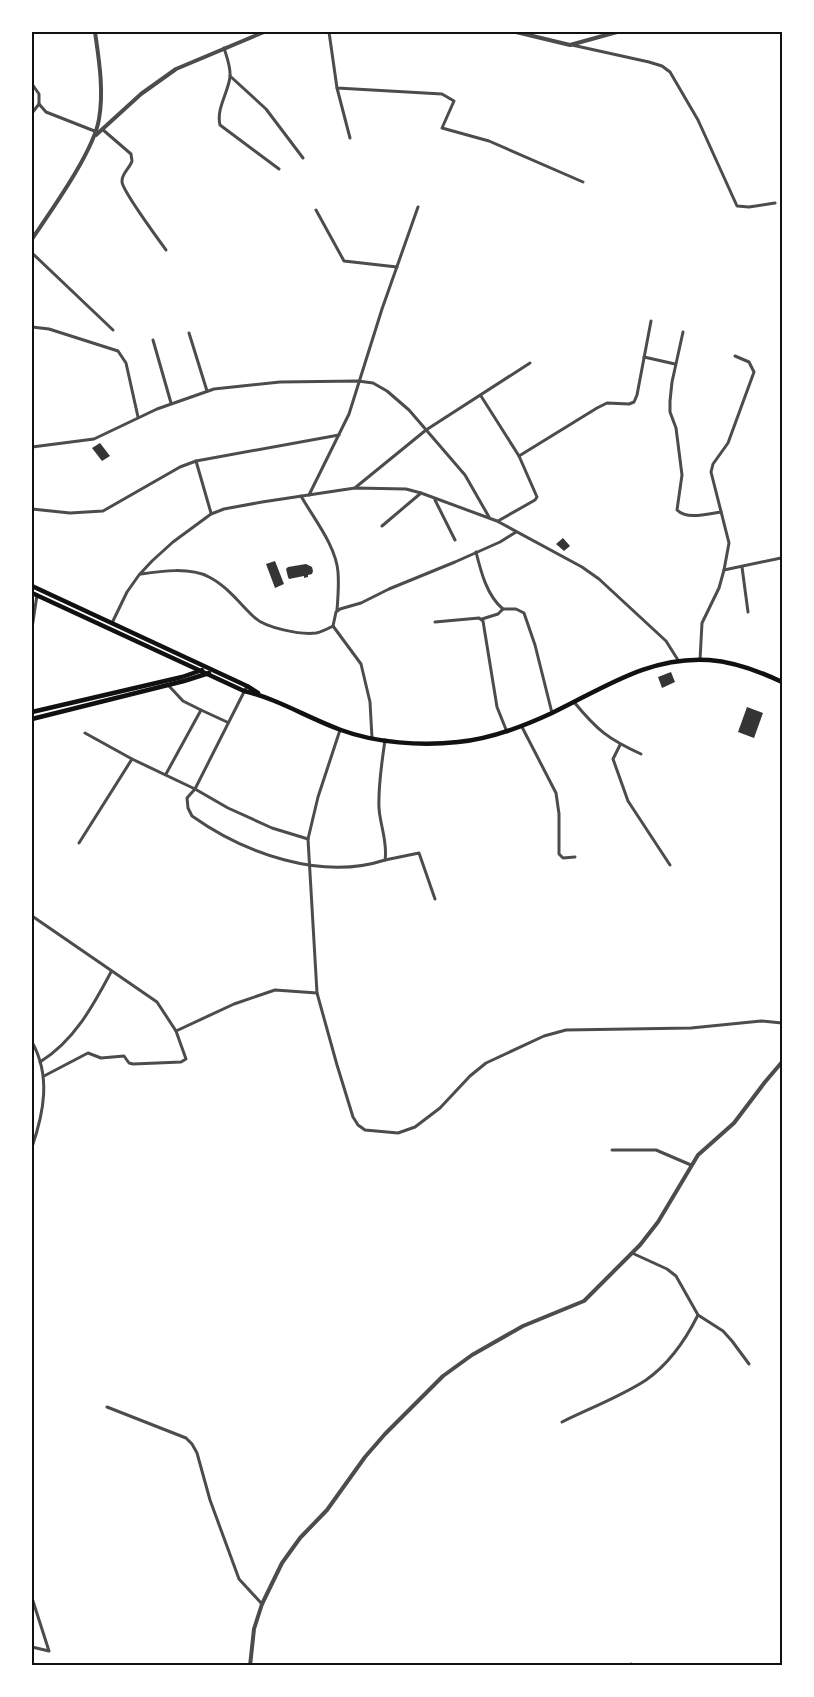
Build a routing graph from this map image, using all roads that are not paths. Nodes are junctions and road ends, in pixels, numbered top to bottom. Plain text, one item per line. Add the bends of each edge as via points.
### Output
1 (94, 32) edge
2 (264, 32) edge
3 (329, 32) edge
4 (516, 32) edge
5 (617, 32) edge
6 (250, 34) edge
7 (570, 45) junction
8 (224, 48) junction
9 (230, 76) junction
10 (32, 84) edge
11 (337, 88) junction
12 (39, 104) junction
13 (32, 113) edge
14 (102, 129) junction
15 (96, 132) junction
16 (94, 137) junction
17 (350, 138) dead end
18 (303, 158) dead end
19 (279, 169) dead end
20 (583, 182) dead end
21 (775, 203) dead end
22 (418, 207) dead end
23 (316, 210) dead end
24 (32, 239) edge
25 (166, 250) dead end
26 (32, 253) edge
27 (397, 267) junction
28 (651, 321) dead end
29 (32, 327) edge
30 (113, 330) dead end
31 (683, 332) dead end
32 (189, 333) dead end
33 (153, 340) dead end
34 (644, 357) junction
35 (735, 357) dead end
36 (530, 363) dead end
37 (675, 364) junction
38 (358, 381) junction
39 (207, 391) junction
40 (481, 396) junction
41 (171, 403) junction
42 (138, 417) junction
43 (426, 430) junction
44 (339, 435) junction
45 (32, 447) edge
46 (519, 456) junction
47 (196, 461) junction
48 (355, 488) junction
49 (421, 493) junction
50 (309, 495) junction
51 (301, 496) junction
52 (434, 498) junction
53 (32, 509) edge
54 (721, 512) junction
55 (211, 514) junction
56 (490, 518) junction
57 (497, 521) junction
58 (382, 526) dead end
59 (516, 532) junction
60 (455, 540) dead end
61 (476, 552) junction
62 (781, 558) dead end
63 (742, 567) junction
64 (724, 570) junction
65 (139, 575) junction
66 (32, 586) edge
67 (34, 594) edge
68 (503, 609) junction
69 (336, 612) junction
70 (748, 612) dead end
71 (482, 620) junction
72 (435, 622) dead end
73 (111, 626) junction
74 (333, 626) junction
75 (32, 628) edge
76 (125, 632) junction
77 (678, 660) junction
78 (700, 660) junction
79 (207, 667) junction
80 (213, 670) junction
81 (199, 671) junction
82 (206, 674) junction
83 (783, 682) edge
84 (167, 685) junction
85 (246, 688) junction
86 (100, 700) junction
87 (574, 702) junction
88 (201, 710) junction
89 (32, 712) edge
90 (552, 713) junction
91 (32, 719) edge
92 (227, 722) junction
93 (522, 727) junction
94 (340, 730) junction
95 (507, 732) junction
96 (85, 733) dead end
97 (372, 738) junction
98 (385, 740) junction
99 (620, 745) junction
100 (641, 754) dead end
101 (132, 759) junction
102 (166, 774) junction
103 (195, 789) junction
104 (308, 839) junction
105 (79, 843) dead end
106 (575, 857) dead end
107 (384, 860) junction
108 (309, 864) junction
109 (670, 865) dead end
110 (435, 899) dead end
111 (32, 916) edge
112 (111, 972) junction
113 (317, 993) junction
114 (783, 1023) edge
115 (176, 1031) junction
116 (32, 1042) edge
117 (40, 1062) junction
118 (783, 1062) edge
119 (44, 1076) junction
120 (32, 1147) edge
121 (612, 1150) dead end
122 (691, 1165) junction
123 (632, 1253) junction
124 (698, 1315) junction
125 (748, 1364) dead end
126 (107, 1407) dead end
127 (562, 1422) dead end
128 (32, 1598) edge
129 (262, 1604) junction
130 (32, 1647) edge
131 (250, 1665) edge

1 - 15 street via 102,100
2 - 6 street
3 - 11 street
4 - 7 street
5 - 7 street
6 - 8 street
7 - 21 street via 649,62 670,72 698,120 737,206
8 - 9 street
8 - 14 street via 176,69
9 - 18 street via 266,109
9 - 19 street via 219,113 220,124
10 - 12 street via 39,94
11 - 17 street
11 - 20 street via 442,94 454,100 442,128 489,141
12 - 13 street
12 - 15 street via 46,112
14 - 16 street
14 - 25 street via 130,154 132,161 123,184
15 - 16 street
16 - 24 street
22 - 27 street
23 - 27 street via 344,261
26 - 30 street
27 - 38 street
28 - 34 street
29 - 42 street via 118,351 126,363
31 - 37 street
32 - 39 street
33 - 41 street
34 - 37 street
34 - 46 street via 634,402 607,403
35 - 54 street via 749,362 754,372 728,443 712,464 712,481
36 - 40 street
37 - 54 street via 670,401 682,472 676,510 689,515
38 - 39 street via 280,382
38 - 43 street via 387,391
38 - 44 street
39 - 41 street
40 - 43 street
40 - 46 street
41 - 42 street
42 - 45 street via 86,441
43 - 48 street
43 - 56 street via 465,475
44 - 47 street
44 - 50 street
46 - 57 street via 537,497
47 - 53 street via 103,511
47 - 55 street
48 - 49 street
48 - 50 street
49 - 52 street
49 - 58 street
50 - 51 street
51 - 55 street
51 - 69 street via 333,553 338,570
52 - 56 street
52 - 60 street
54 - 64 street via 729,543
55 - 65 street via 173,542
56 - 57 street
57 - 59 street
59 - 61 street
59 - 77 street via 599,579 666,641
61 - 68 street via 487,587
61 - 69 street
62 - 63 street
63 - 64 street
63 - 70 street
64 - 78 street via 702,623
65 - 73 street
65 - 74 street via 195,573 214,580 266,624 303,634
66 - 73 main road
67 - 73 main road
67 - 75 street
68 - 71 street
68 - 90 street via 524,613
69 - 74 street
71 - 72 street
71 - 95 street via 497,707
73 - 76 main road
74 - 97 street via 361,664 370,702
76 - 79 main road
76 - 81 main road
77 - 78 main road
77 - 87 main road via 631,673
78 - 83 main road via 747,667
79 - 80 main road
79 - 81 main road
80 - 82 main road
80 - 85 main road
81 - 82 main road
81 - 86 main road
82 - 84 main road
82 - 85 main road
84 - 86 main road
84 - 88 street via 183,701
85 - 92 street
85 - 94 main road
86 - 89 main road
86 - 91 main road
87 - 90 main road
87 - 99 street via 598,730
88 - 92 street
88 - 102 street
90 - 93 main road
92 - 103 street
93 - 95 main road
93 - 106 street via 556,793 559,854 563,858
94 - 97 main road
94 - 104 street
95 - 98 main road via 455,743
96 - 101 street
97 - 98 main road
98 - 107 street via 379,808
99 - 100 street
99 - 109 street via 613,759 628,801
101 - 102 street
101 - 105 street
102 - 103 street
103 - 104 street via 272,828
103 - 108 street via 187,798 188,808 203,824 256,852
104 - 108 street
107 - 108 street via 351,866
107 - 110 street via 419,853
108 - 113 street
111 - 112 street
112 - 115 street via 157,1002
112 - 117 street via 81,1023 57,1050
113 - 114 street via 353,1117 365,1130 382,1133 415,1128 486,1063 544,1036 566,1030
113 - 115 street via 275,990
115 - 119 street via 185,1055 183,1062 133,1064 124,1056 101,1058 88,1053
116 - 117 street
117 - 119 street
118 - 122 street via 734,1123
119 - 120 street via 45,1096
121 - 122 street via 656,1150
122 - 123 street via 658,1222
123 - 124 street via 676,1276
123 - 129 street via 584,1302 523,1326 443,1376 385,1434 327,1510 300,1538 282,1563
124 - 125 street via 723,1331
124 - 127 street via 675,1352 647,1379
126 - 129 street via 186,1438 192,1444 239,1579
128 - 130 street via 49,1652
129 - 131 street via 254,1629

